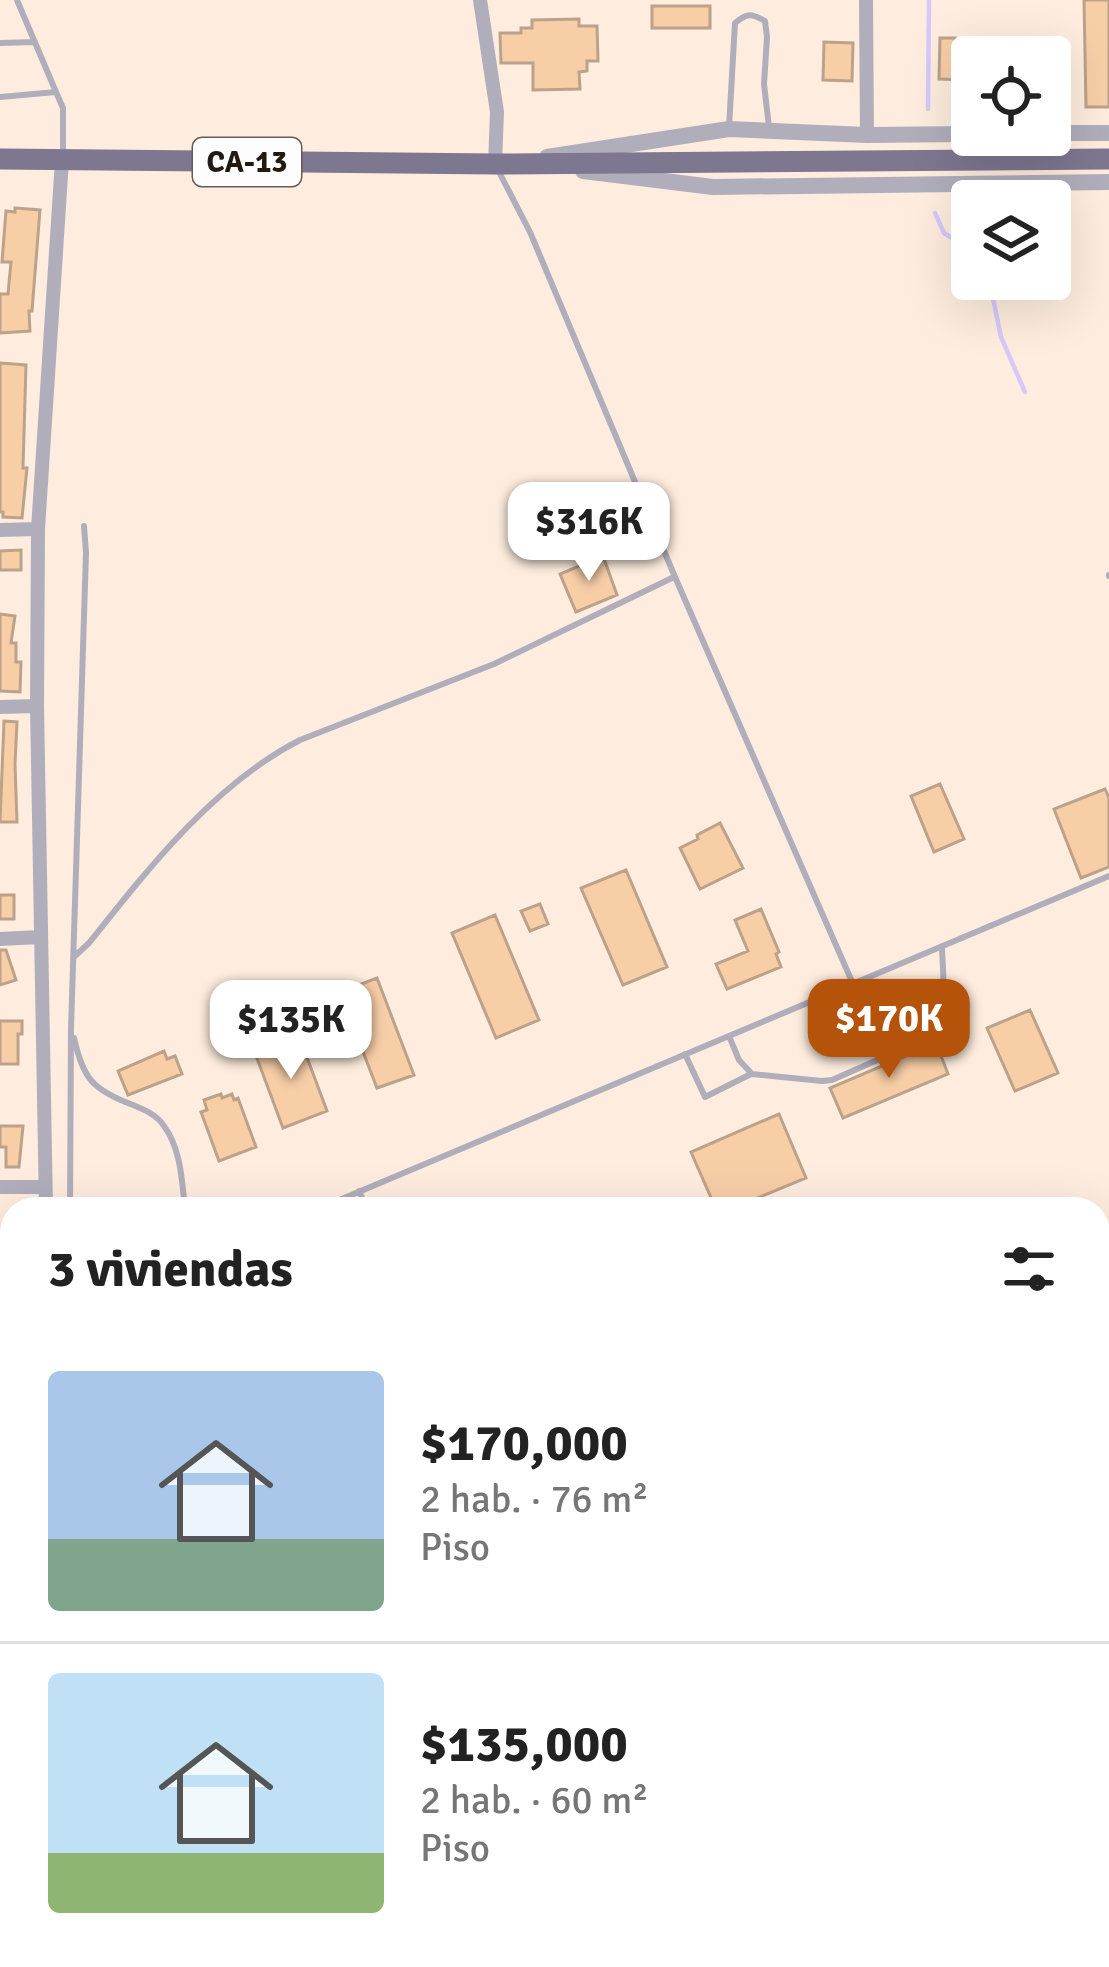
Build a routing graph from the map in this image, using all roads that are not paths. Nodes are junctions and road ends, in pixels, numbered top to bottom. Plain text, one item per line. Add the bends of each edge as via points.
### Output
1 (17, 0) edge
2 (480, 0) edge
3 (866, 0) edge
4 (35, 42) junction
5 (0, 43) edge
6 (56, 92) junction
7 (0, 97) edge
8 (729, 129) junction
9 (770, 130) junction
10 (1109, 133) edge
11 (951, 134) edge
12 (1071, 134) edge
13 (867, 135) junction
14 (0, 159) edge
15 (1109, 159) edge
16 (62, 160) junction
17 (503, 164) junction
18 (1109, 182) edge
19 (84, 526) dead end
20 (38, 529) junction
21 (0, 530) edge
22 (675, 577) junction
23 (37, 706) junction
24 (0, 707) edge
25 (1109, 876) edge
26 (40, 938) junction
27 (0, 939) edge
28 (942, 946) junction
29 (75, 956) junction
30 (853, 984) junction
31 (71, 1029) junction
32 (729, 1036) junction
33 (685, 1054) junction
34 (752, 1074) junction
35 (0, 1187) edge
36 (45, 1187) junction
37 (359, 1191) junction
38 (45, 1197) edge
39 (70, 1197) edge
40 (184, 1197) edge
41 (345, 1197) edge
42 (362, 1197) edge

1 - 4 lane
2 - 17 street
3 - 13 street
4 - 5 lane
4 - 6 lane
6 - 7 lane
6 - 16 lane
8 - 9 street, CA-13
8 - 9 lane via 735,23 753,14 765,21
8 - 17 street, CA-13
9 - 13 street, CA-13
10 - 12 street
11 - 13 street, CA-13
14 - 16 main road, CA-13
15 - 17 main road
16 - 17 main road, CA-13
16 - 20 street
17 - 18 street via 712,187
17 - 22 lane
19 - 29 lane
20 - 21 street
20 - 23 street
22 - 29 lane via 494,664 276,752 175,839
22 - 30 lane
23 - 24 street
23 - 26 street
25 - 28 lane
26 - 27 street
26 - 36 street
28 - 30 lane
28 - 34 lane via 944,1006 932,1036 832,1080
29 - 31 lane
30 - 32 lane
31 - 39 lane
31 - 40 lane via 81,1068 96,1086 161,1121 179,1160
32 - 33 lane
32 - 34 lane
33 - 34 lane via 705,1097
33 - 37 lane
35 - 36 street
36 - 38 street
37 - 41 lane
37 - 42 lane

